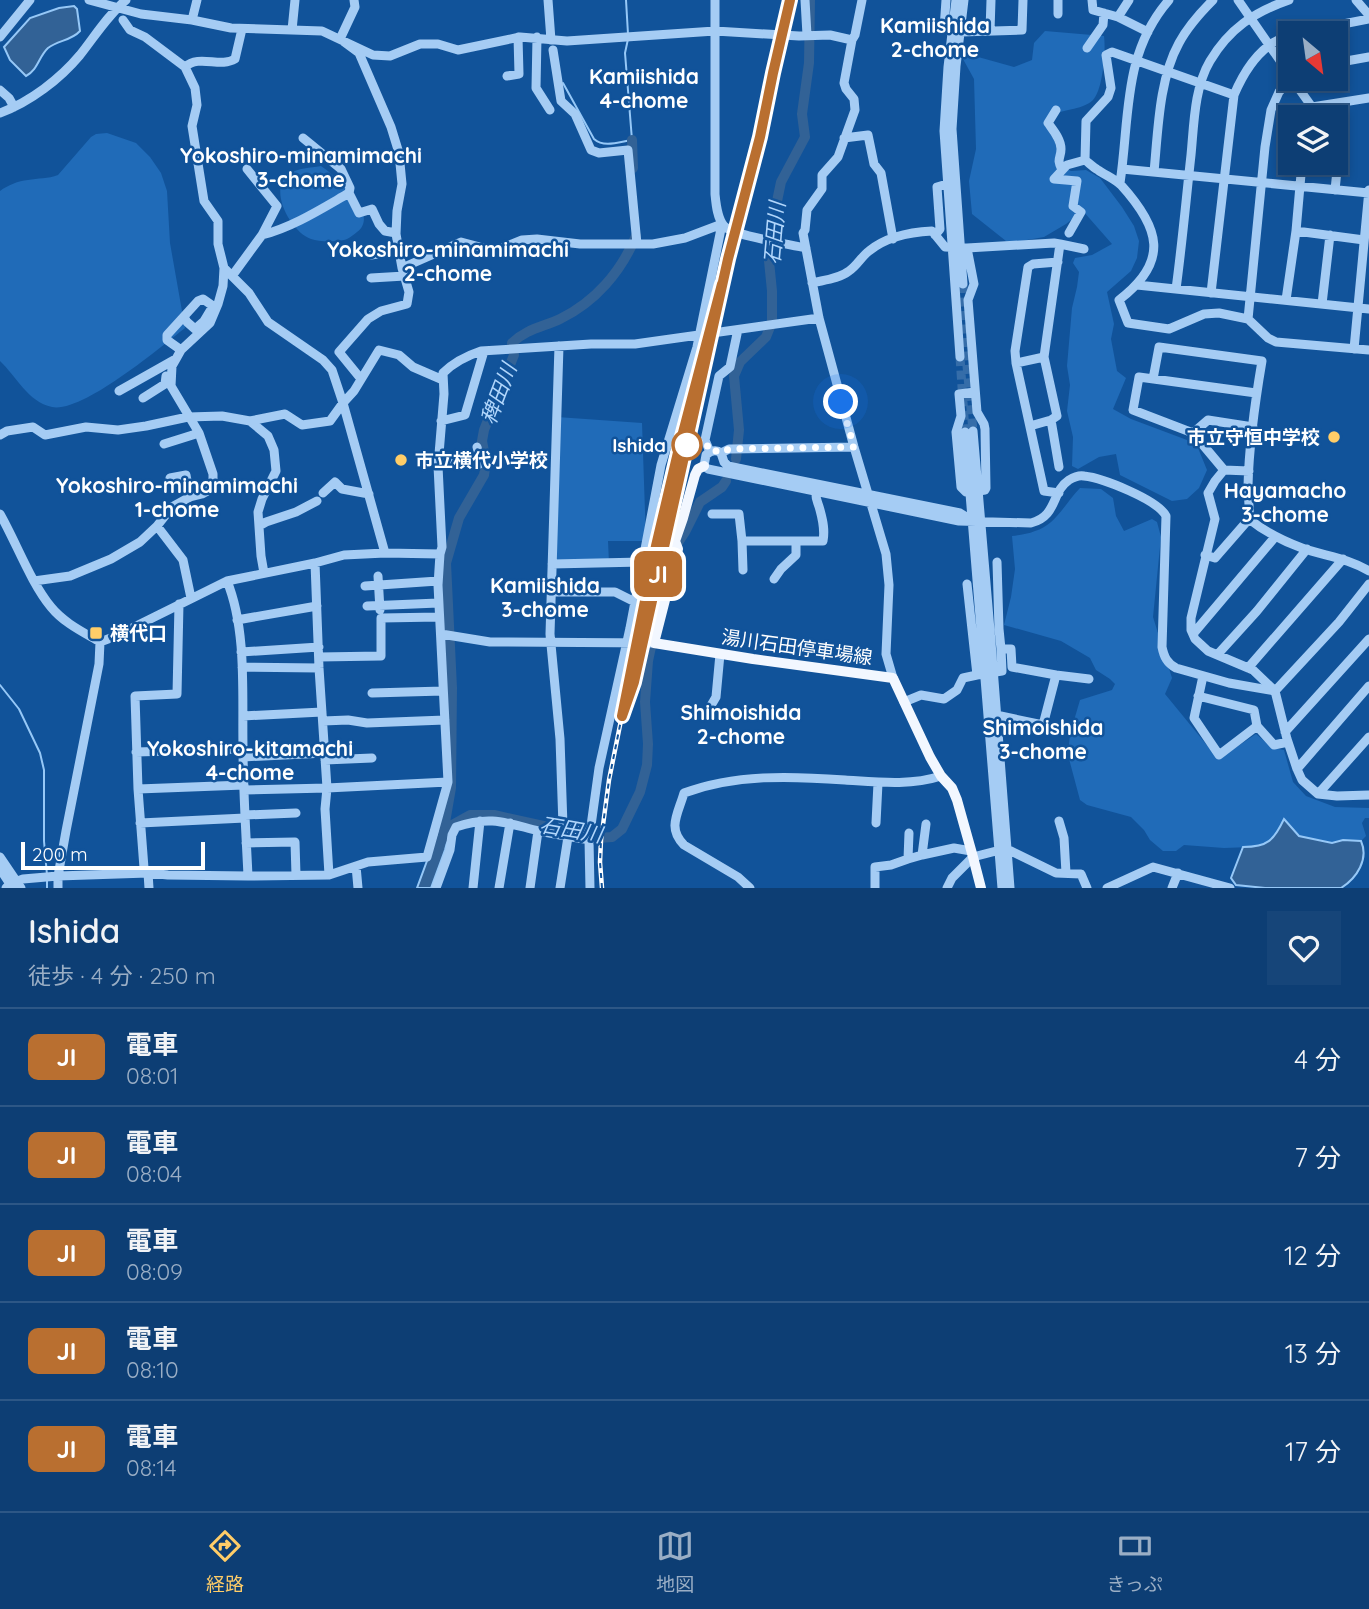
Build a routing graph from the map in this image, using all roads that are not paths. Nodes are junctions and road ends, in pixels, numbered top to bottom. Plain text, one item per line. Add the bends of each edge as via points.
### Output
1 (30, 0) edge
2 (89, 0) edge
3 (197, 0) edge
4 (295, 0) edge
5 (354, 0) edge
6 (548, 0) edge
7 (715, 0) edge
8 (804, 0) edge
9 (862, 0) edge
10 (946, 0) edge
11 (956, 0) edge
12 (964, 0) edge
13 (991, 0) edge
14 (1023, 0) edge
15 (1058, 0) edge
16 (1092, 0) edge
17 (1129, 0) edge
18 (1169, 0) edge
19 (1213, 0) edge
20 (1238, 0) edge
21 (1289, 0) edge
22 (1356, 0) edge
23 (123, 9) edge
24 (1104, 13) junction
25 (1058, 14) dead end
26 (1118, 16) junction
27 (1369, 17) edge
28 (1250, 18) junction
29 (192, 20) junction
30 (1348, 22) edge
31 (242, 29) junction
32 (292, 30) junction
33 (715, 31) junction
34 (990, 31) junction
35 (956, 32) junction
36 (1148, 32) junction
37 (807, 35) junction
38 (0, 37) edge
39 (519, 37) junction
40 (537, 37) junction
41 (340, 39) junction
42 (852, 40) junction
43 (1278, 41) edge
44 (552, 44) junction
45 (1269, 45) junction
46 (1087, 48) dead end
47 (1369, 57) edge
48 (1278, 58) edge
49 (1135, 61) junction
50 (1348, 61) edge
51 (185, 67) junction
52 (1167, 72) junction
53 (507, 76) dead end
54 (1201, 84) junction
55 (0, 90) edge
56 (1280, 91) edge
57 (1234, 95) junction
58 (1369, 98) edge
59 (1344, 102) junction
60 (1325, 105) edge
61 (14, 107) junction
62 (550, 110) dead end
63 (1056, 110) dead end
64 (0, 113) edge
65 (303, 138) dead end
66 (844, 138) junction
67 (1085, 160) junction
68 (247, 169) dead end
69 (1122, 169) junction
70 (1062, 170) junction
71 (1154, 172) junction
72 (1188, 175) junction
73 (1300, 175) edge
74 (1224, 179) junction
75 (1262, 182) junction
76 (1119, 183) junction
77 (947, 184) junction
78 (1299, 186) junction
79 (1335, 190) junction
80 (349, 192) junction
81 (1369, 192) edge
82 (722, 224) junction
83 (1296, 231) junction
84 (396, 233) junction
85 (1069, 233) dead end
86 (1366, 234) edge
87 (262, 235) junction
88 (935, 235) junction
89 (1330, 235) junction
90 (893, 239) junction
91 (637, 244) junction
92 (1060, 244) junction
93 (806, 248) junction
94 (960, 248) junction
95 (1084, 248) dead end
96 (400, 251) junction
97 (371, 255) dead end
98 (1058, 262) junction
99 (224, 268) junction
100 (403, 272) junction
101 (1365, 272) edge
102 (232, 276) junction
103 (370, 278) dead end
104 (812, 283) junction
105 (963, 284) tunnel mouth
106 (1137, 285) junction
107 (1176, 289) junction
108 (1211, 293) junction
109 (1251, 297) junction
110 (1286, 300) junction
111 (1322, 304) junction
112 (1358, 308) junction
113 (1369, 309) edge
114 (818, 318) junction
115 (1248, 319) junction
116 (736, 331) junction
117 (160, 334) dead end
118 (700, 335) junction
119 (559, 346) junction
120 (1354, 349) junction
121 (181, 350) junction
122 (1369, 350) edge
123 (484, 351) junction
124 (960, 357) tunnel mouth
125 (1044, 357) junction
126 (172, 361) junction
127 (1016, 363) junction
128 (361, 379) junction
129 (1153, 379) junction
130 (443, 380) junction
131 (119, 391) dead end
132 (975, 392) junction
133 (1256, 393) junction
134 (143, 398) dead end
135 (343, 403) junction
136 (188, 417) junction
137 (1051, 420) junction
138 (250, 421) junction
139 (441, 421) junction
140 (1030, 426) junction
141 (1253, 427) junction
142 (969, 431) tunnel mouth
143 (199, 433) junction
144 (1193, 433) junction
145 (0, 435) edge
146 (164, 444) dead end
147 (477, 447) dead end
148 (854, 447) junction
149 (710, 452) junction
150 (721, 453) junction
151 (438, 462) junction
152 (704, 466) junction
153 (1059, 467) dead end
154 (1224, 470) junction
155 (1249, 471) junction
156 (170, 478) dead end
157 (975, 491) junction
158 (816, 492) junction
159 (1059, 493) junction
160 (369, 494) junction
161 (190, 497) junction
162 (869, 498) junction
163 (0, 514) edge
164 (712, 514) dead end
165 (1249, 519) junction
166 (977, 521) junction
167 (157, 526) junction
168 (259, 526) junction
169 (1275, 537) junction
170 (742, 541) junction
171 (796, 541) junction
172 (1307, 550) junction
173 (385, 553) junction
174 (440, 554) junction
175 (1205, 555) junction
176 (1343, 559) junction
177 (642, 562) junction
178 (997, 562) dead end
179 (316, 563) junction
180 (552, 564) junction
181 (743, 570) dead end
182 (1369, 571) edge
183 (264, 573) junction
184 (774, 579) dead end
185 (34, 580) junction
186 (228, 581) junction
187 (379, 581) junction
188 (438, 581) junction
189 (967, 584) dead end
190 (365, 586) dead end
191 (1368, 587) edge
192 (552, 592) junction
193 (191, 598) junction
194 (635, 602) junction
195 (438, 603) junction
196 (179, 604) junction
197 (317, 606) junction
198 (366, 606) dead end
199 (380, 606) junction
200 (439, 617) junction
201 (381, 618) junction
202 (237, 620) junction
203 (441, 634) junction
204 (1193, 634) junction
205 (1369, 639) edge
206 (627, 641) junction
207 (100, 642) junction
208 (551, 643) junction
209 (654, 643) junction
210 (1001, 649) junction
211 (241, 652) junction
212 (319, 652) junction
213 (720, 654) junction
214 (1218, 654) junction
215 (242, 667) junction
216 (319, 668) junction
217 (1248, 668) junction
218 (985, 674) junction
219 (1056, 675) junction
220 (1203, 676) junction
221 (893, 678) junction
222 (1089, 679) dead end
223 (1369, 687) edge
224 (443, 691) junction
225 (1275, 691) junction
226 (372, 693) dead end
227 (1198, 696) junction
228 (904, 702) junction
229 (709, 709) dead end
230 (996, 715) junction
231 (243, 716) junction
232 (323, 717) junction
233 (445, 720) junction
234 (1257, 726) junction
235 (1287, 737) junction
236 (1369, 737) edge
237 (136, 752) junction
238 (243, 753) junction
239 (325, 757) junction
240 (372, 758) dead end
241 (1297, 769) junction
242 (941, 776) junction
243 (448, 782) junction
244 (878, 783) junction
245 (244, 788) junction
246 (327, 788) junction
247 (138, 789) junction
248 (1367, 793) edge
249 (1318, 794) junction
250 (296, 813) dead end
251 (245, 817) junction
252 (480, 821) junction
253 (1059, 821) dead end
254 (140, 823) junction
255 (510, 823) junction
256 (876, 823) dead end
257 (926, 824) dead end
258 (538, 831) junction
259 (909, 833) dead end
260 (433, 834) junction
261 (452, 835) junction
262 (568, 837) junction
263 (590, 837) junction
264 (246, 843) junction
265 (1004, 849) junction
266 (972, 854) junction
267 (922, 855) junction
268 (0, 857) edge
269 (908, 859) junction
270 (356, 866) junction
271 (0, 869) edge
272 (148, 873) junction
273 (1066, 873) junction
274 (1178, 873) junction
275 (329, 875) junction
276 (248, 876) junction
277 (296, 876) junction
278 (51, 877) junction
279 (1198, 884) edge
280 (13, 886) edge
281 (1084, 887) edge
282 (58, 888) edge
283 (149, 888) edge
284 (358, 888) edge
285 (436, 888) edge
286 (473, 888) edge
287 (499, 888) edge
288 (530, 888) edge
289 (560, 888) edge
290 (590, 888) edge
291 (750, 888) edge
292 (875, 888) edge
293 (947, 888) edge
294 (981, 888) edge
295 (1002, 888) edge
296 (1010, 888) edge
297 (1107, 888) edge
298 (1172, 888) edge
299 (1230, 888) edge

1 - 38 street
2 - 23 street
3 - 29 street
4 - 32 street
5 - 41 street
6 - 44 street
7 - 33 street
8 - 37 street
9 - 42 street
10 - 35 street via 944,29
11 - 35 street
12 - 35 street
13 - 34 street
14 - 34 street via 1022,30
15 - 25 street
16 - 24 street via 1093,10
17 - 26 street
18 - 36 street
19 - 52 street via 1185,33
20 - 28 street
21 - 28 street
22 - 27 street
23 - 29 street
23 - 51 street via 130,30
23 - 61 street via 119,24 106,21 63,72
24 - 26 street
24 - 46 street via 1103,25
26 - 36 street
27 - 30 street
28 - 45 street
28 - 54 street via 1230,34 1209,62
29 - 31 street
31 - 32 street
31 - 51 street via 235,59 226,63 198,61
32 - 41 street via 322,31
33 - 37 street
33 - 44 street
33 - 82 street via 715,194
34 - 35 street
35 - 77 street via 944,122
35 - 94 street via 952,130
36 - 49 street
37 - 42 street
39 - 40 street
39 - 41 street via 458,50 420,44 390,56 373,55
39 - 53 street via 519,74
40 - 44 street
40 - 62 street via 536,88
41 - 84 street via 359,53 400,153 402,184
42 - 66 street via 844,83 855,110
43 - 45 street
44 - 91 street via 561,101 575,114 591,150 628,150
45 - 48 street
45 - 57 street via 1251,64
47 - 50 street
49 - 52 street
49 - 67 street via 1108,53 1111,88 1086,121
49 - 69 street
51 - 99 street via 195,88 197,105 191,126 199,178 204,201 218,221
52 - 54 street
52 - 71 street
54 - 57 street
54 - 72 street
55 - 61 street
56 - 75 street via 1271,110
57 - 74 street
58 - 59 street
59 - 60 street
59 - 79 street
61 - 64 street
63 - 70 street via 1048,123 1061,145 1058,163
65 - 80 street via 341,169
66 - 90 street via 868,135 874,164 881,173
66 - 93 street via 807,211
67 - 70 street
67 - 76 street
68 - 87 street via 277,206
69 - 71 street
69 - 76 street
70 - 85 street via 1054,179 1077,181 1073,206 1081,212
71 - 72 street
72 - 74 street
72 - 107 street
73 - 78 street
74 - 75 street
74 - 108 street
75 - 78 street
75 - 109 street
76 - 106 street via 1152,231 1151,262
77 - 88 street via 937,187 940,229
77 - 94 street
78 - 79 street
78 - 83 street
79 - 81 street
80 - 84 street via 359,213 372,209 385,231
80 - 87 street
81 - 86 street
82 - 91 street via 685,239
82 - 93 street via 735,232
82 - 118 street
83 - 89 street
83 - 110 street
84 - 96 street
86 - 89 street
86 - 101 street
87 - 102 street
88 - 90 street via 932,231 913,232
88 - 94 street via 944,247
89 - 111 street
90 - 104 street via 869,251 848,273
91 - 100 street via 530,240 495,251 461,242
92 - 94 street
92 - 95 street
92 - 98 street
93 - 104 street
94 - 105 street
94 - 124 street
94 - 132 street via 974,284 968,300
96 - 97 street
96 - 100 street
98 - 125 street
98 - 127 street via 1028,267
99 - 102 street
99 - 121 street via 210,323
100 - 103 street
100 - 128 street via 407,304 368,319 339,352
101 - 112 street
102 - 135 street via 268,322 328,365
104 - 114 street
106 - 107 street
106 - 115 street via 1119,300 1128,323 1168,329 1204,314
107 - 108 street
108 - 109 street
109 - 110 street
109 - 115 street
110 - 111 street
111 - 112 street
112 - 113 street
112 - 120 street
114 - 116 street
114 - 148 street
115 - 120 street via 1276,342
116 - 118 street
116 - 149 street via 730,368 719,376 705,440
117 - 121 street via 183,318 167,335
118 - 119 street via 635,344
118 - 177 street via 660,465
119 - 123 street
119 - 180 street
120 - 122 street
121 - 126 street
123 - 130 street via 451,365
123 - 139 street via 465,415
125 - 127 street
125 - 137 street via 1057,416
126 - 131 street
126 - 134 street via 165,384
126 - 136 street via 170,386
127 - 140 street
128 - 130 street via 379,350 399,355 413,367
128 - 135 street
129 - 133 street
129 - 133 street via 1160,347 1262,361
129 - 144 street via 1139,377 1133,410
130 - 139 street
132 - 157 street via 976,412 985,424 986,488
132 - 157 street via 959,394 961,416 956,432 961,487
133 - 141 street
135 - 138 street via 330,421 302,425 285,414
135 - 160 street
136 - 138 street
136 - 143 street
136 - 145 street via 118,430 86,427 45,435 33,427
137 - 140 street
137 - 153 street
138 - 168 street via 268,436 276,471 262,499
139 - 151 street
140 - 159 street via 1044,491
141 - 144 street via 1208,420
141 - 155 street
142 - 157 street
143 - 146 street
143 - 161 street via 213,484
144 - 154 street
147 - 151 street via 479,464
148 - 150 street via 729,449
148 - 162 street
149 - 150 street
149 - 152 street
150 - 162 street via 728,466
151 - 174 street
152 - 158 street
152 - 209 main road via 695,475
154 - 155 street
154 - 175 street via 1209,493 1215,519
155 - 165 street
156 - 161 street via 186,475
157 - 166 street
158 - 162 street
158 - 171 street via 823,541
159 - 166 street via 1049,512 1031,523
159 - 220 street via 1062,485 1084,476 1142,497 1164,512 1164,656 1176,668
160 - 168 street via 347,491 335,482 296,512
160 - 173 street
161 - 167 street via 172,507
162 - 166 street via 960,513
162 - 221 street via 886,554 886,654
163 - 185 street
164 - 170 street via 739,514
165 - 169 street
165 - 175 street via 1215,558
166 - 218 street
167 - 185 street via 111,559 70,576
167 - 193 street via 183,559
168 - 183 street
169 - 172 street
169 - 204 street
170 - 171 street
170 - 181 street
171 - 184 street via 796,555
172 - 176 street
172 - 214 street
173 - 174 street
173 - 179 street via 344,555
174 - 188 street
175 - 204 street via 1191,618
176 - 182 street
176 - 217 street
177 - 180 street
177 - 194 street
178 - 210 street
179 - 183 street
179 - 197 street
180 - 192 street
183 - 186 street
185 - 207 street via 50,607
186 - 193 street
186 - 202 street
187 - 188 street
187 - 190 street
187 - 199 street
188 - 195 street
189 - 218 street
191 - 225 street
192 - 194 street via 615,593
192 - 208 street
193 - 196 street
194 - 206 street
195 - 199 street
195 - 200 street
196 - 207 street
196 - 237 street via 177,694 135,696
197 - 202 street
197 - 212 street
198 - 199 street
199 - 201 street
200 - 201 street
200 - 203 street
201 - 212 street via 381,656
202 - 211 street
203 - 208 street via 490,642
203 - 224 street
204 - 214 street via 1205,649
205 - 235 street
206 - 208 street
206 - 209 street
206 - 263 street via 599,768
207 - 278 street via 99,664
208 - 263 street via 563,826
209 - 213 main road, 湯川石田停車場線
210 - 218 street via 1002,671
210 - 219 street via 1011,649 1012,667
211 - 212 street
211 - 215 street
212 - 216 street
213 - 221 main road, 湯川石田停車場線
213 - 229 street via 716,697
214 - 217 street
215 - 216 street
215 - 231 street
216 - 232 street
217 - 225 street
218 - 228 street via 963,678 957,690 944,699 920,695
218 - 230 street
218 - 265 street
219 - 222 street
219 - 230 street via 1043,725
220 - 225 street
220 - 227 street
221 - 228 main road, 湯川石田停車場線
223 - 241 street
224 - 226 street
224 - 233 street
225 - 235 street
227 - 234 street via 1254,710
227 - 234 street via 1194,718 1219,755
228 - 242 main road, 湯川石田停車場線
230 - 265 street
231 - 232 street
231 - 238 street
232 - 233 street via 368,723
232 - 239 street
233 - 243 street
234 - 235 street via 1274,746
235 - 241 street
236 - 249 street
237 - 238 street
237 - 247 street
238 - 239 street
238 - 245 street
239 - 240 street
239 - 246 street
241 - 249 street
242 - 244 street
242 - 266 main road, 湯川石田停車場線 via 957,800
243 - 246 street
243 - 260 street
244 - 256 street
244 - 291 street via 755,778 684,793 674,828 678,838
245 - 246 street
245 - 247 street
245 - 251 street
246 - 275 street
247 - 254 street
248 - 249 street
250 - 251 street
251 - 254 street
251 - 264 street
252 - 255 street
252 - 261 street via 456,827
252 - 286 street
253 - 273 street
254 - 272 street
255 - 258 street
255 - 287 street
257 - 267 street
258 - 262 street
258 - 288 street
259 - 269 street
260 - 261 street
260 - 270 street via 427,857
261 - 285 street
262 - 263 street
262 - 289 street
263 - 290 street
264 - 276 street
264 - 277 street via 295,842
265 - 266 street
265 - 273 street via 1056,873
265 - 295 street
265 - 296 street
266 - 267 street via 954,848
266 - 293 street
266 - 294 main road, 湯川石田停車場線
267 - 269 street
268 - 280 street
269 - 292 street via 875,867
270 - 275 street
270 - 284 street
271 - 280 street
272 - 276 street
272 - 278 street
272 - 283 street
273 - 281 street via 1081,874
274 - 279 street
274 - 297 street via 1153,867
274 - 298 street
275 - 277 street
276 - 277 street
278 - 280 street via 23,879
278 - 282 street
279 - 299 street

